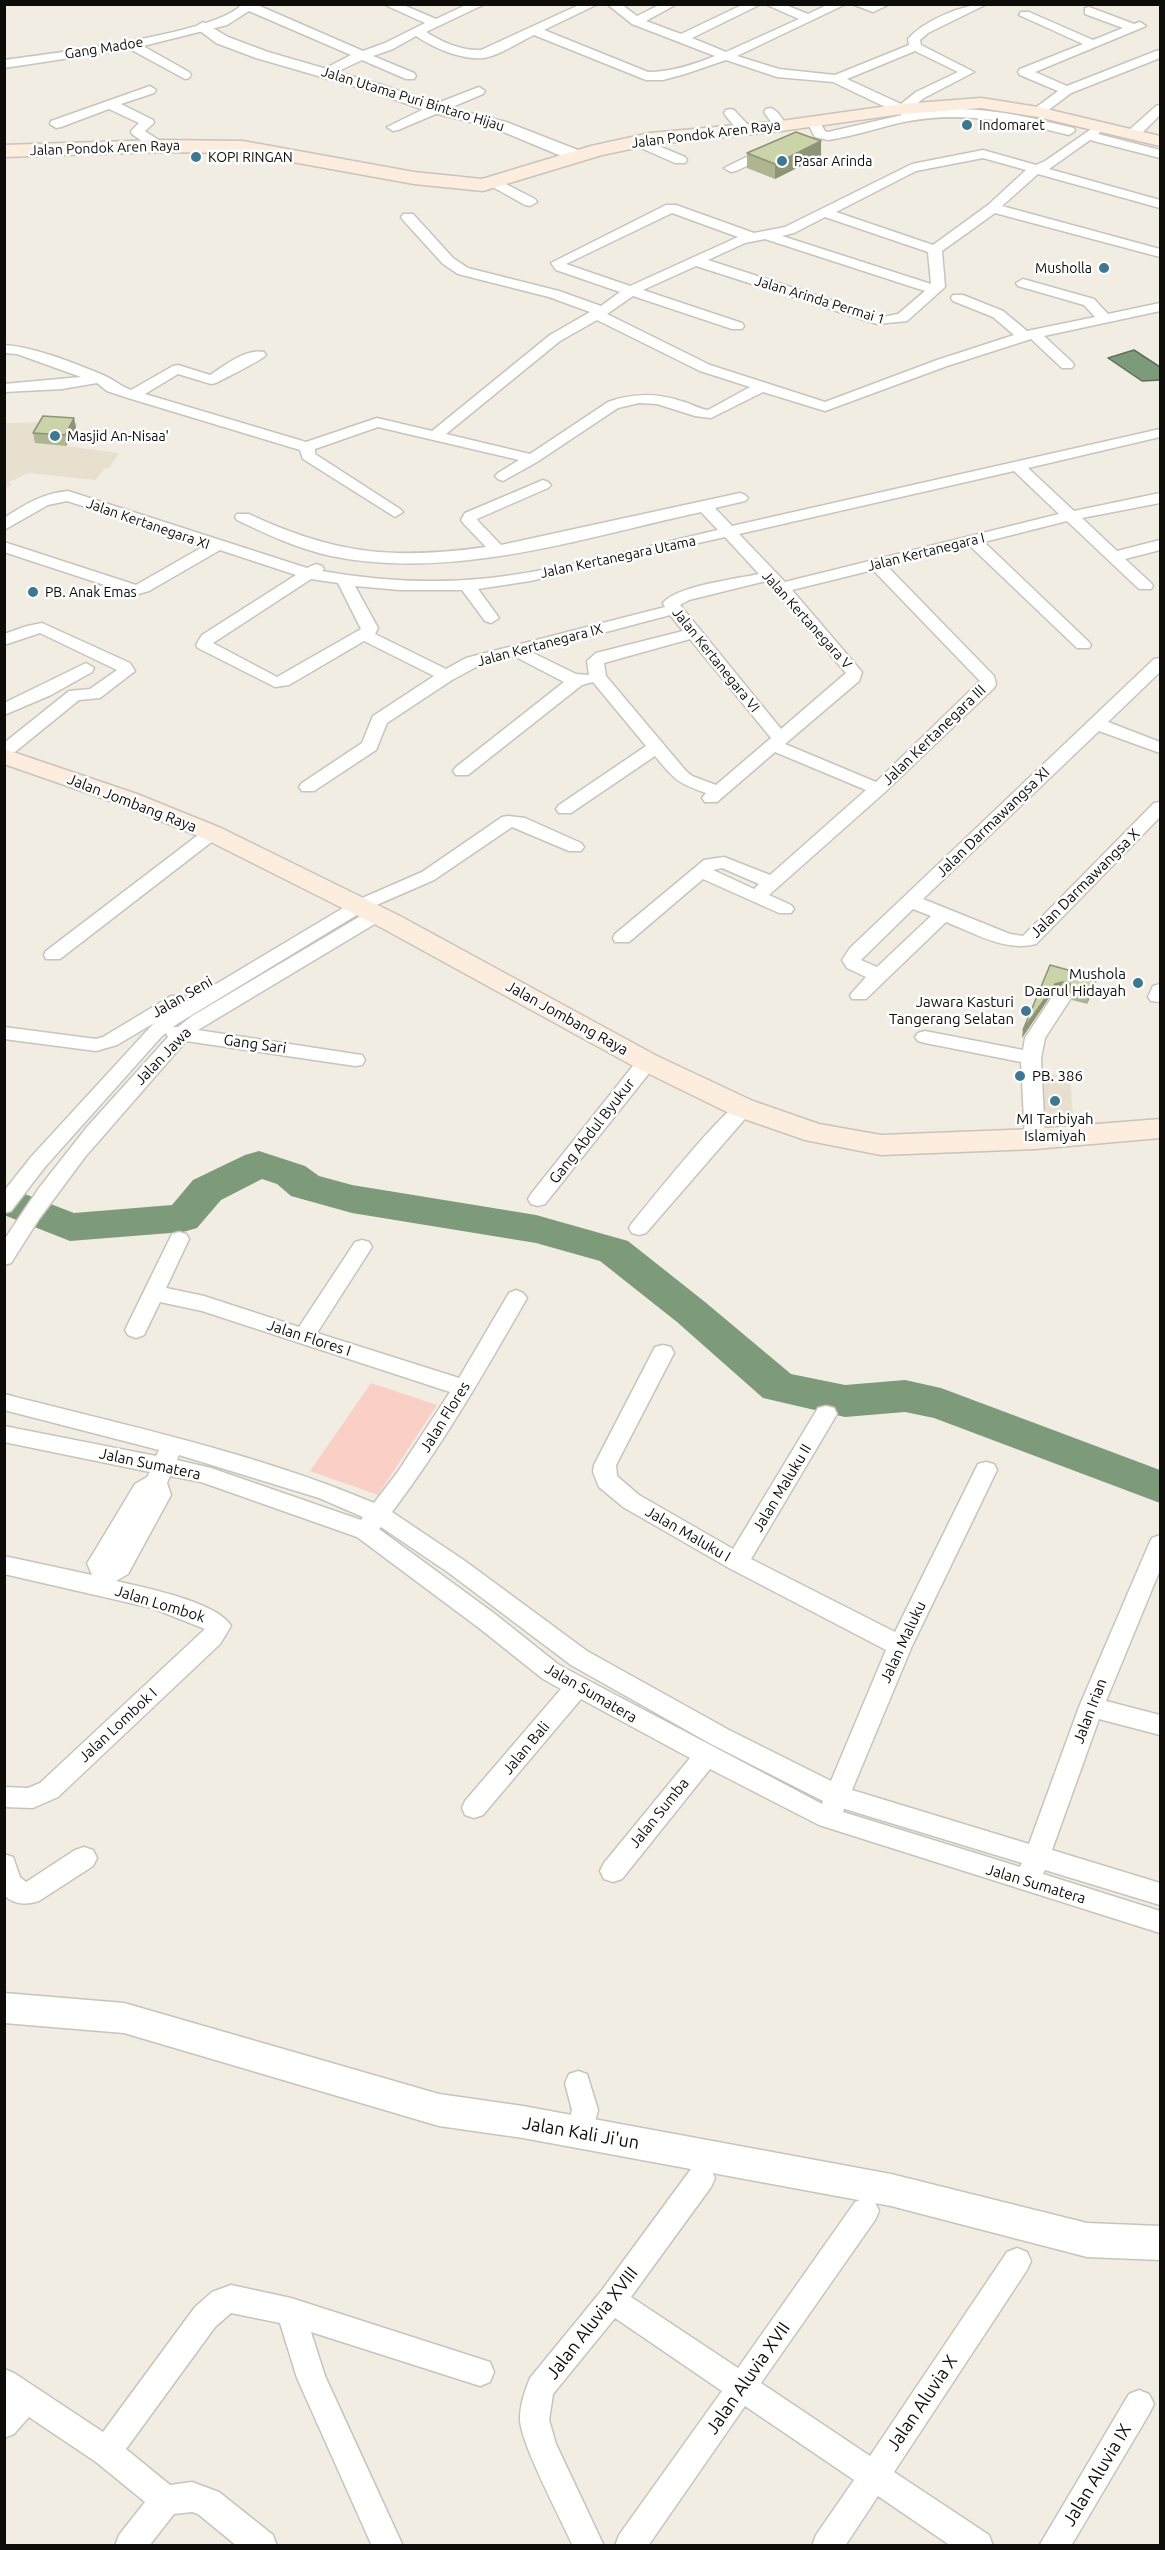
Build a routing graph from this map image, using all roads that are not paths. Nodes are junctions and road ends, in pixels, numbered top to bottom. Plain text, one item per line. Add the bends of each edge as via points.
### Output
1 (389, 4) edge
2 (479, 4) edge
3 (592, 4) edge
4 (613, 4) edge
5 (671, 4) edge
6 (755, 4) edge
7 (771, 4) edge
8 (840, 4) edge
9 (884, 4) edge
10 (981, 4) edge
11 (248, 6) edge
12 (863, 6) edge
13 (1089, 11) dead end
14 (1025, 15) dead end
15 (809, 19) junction
16 (636, 21) junction
17 (436, 23) junction
18 (209, 31) junction
19 (535, 31) junction
20 (417, 32) junction
21 (681, 39) junction
22 (1092, 44) junction
23 (132, 45) junction
24 (915, 47) junction
25 (1161, 54) edge
26 (362, 55) junction
27 (726, 56) junction
28 (4, 64) edge
29 (326, 73) junction
30 (185, 75) dead end
31 (410, 76) dead end
32 (836, 80) junction
33 (150, 90) dead end
34 (1068, 90) junction
35 (479, 91) dead end
36 (110, 104) junction
37 (435, 109) junction
38 (1161, 109) edge
39 (908, 112) junction
40 (1038, 112) junction
41 (730, 113) dead end
42 (56, 124) dead end
43 (815, 126) junction
44 (393, 127) dead end
45 (778, 127) junction
46 (744, 129) junction
47 (1085, 129) junction
48 (1133, 135) junction
49 (797, 138) edge
50 (637, 141) junction
51 (1161, 141) edge
52 (158, 146) junction
53 (4, 151) edge
54 (1161, 154) edge
55 (577, 156) junction
56 (680, 160) dead end
57 (731, 168) dead end
58 (1034, 170) junction
59 (496, 183) junction
60 (530, 202) dead end
61 (1161, 204) edge
62 (993, 208) junction
63 (826, 213) junction
64 (408, 218) dead end
65 (762, 237) junction
66 (935, 250) junction
67 (1161, 253) edge
68 (696, 261) junction
69 (1023, 283) dead end
70 (936, 290) junction
71 (630, 291) junction
72 (958, 298) dead end
73 (1161, 307) edge
74 (599, 312) junction
75 (1106, 319) junction
76 (737, 326) dead end
77 (1029, 336) junction
78 (4, 349) edge
79 (259, 355) dead end
80 (1067, 365) dead end
81 (100, 379) junction
82 (761, 387) junction
83 (4, 388) edge
84 (133, 396) junction
85 (1161, 434) edge
86 (434, 436) junction
87 (307, 447) junction
88 (532, 459) junction
89 (1016, 465) junction
90 (503, 477) dead end
91 (543, 485) dead end
92 (740, 498) dead end
93 (1161, 498) edge
94 (704, 506) junction
95 (395, 512) dead end
96 (1071, 516) junction
97 (243, 517) dead end
98 (4, 525) edge
99 (728, 533) junction
100 (973, 540) junction
101 (1161, 545) edge
102 (216, 546) junction
103 (4, 547) edge
104 (498, 550) junction
105 (333, 551) junction
106 (1114, 557) junction
107 (876, 564) junction
108 (311, 574) junction
109 (769, 576) junction
110 (344, 580) junction
111 (466, 585) junction
112 (1145, 586) dead end
113 (781, 588) junction
114 (674, 609) junction
115 (491, 618) dead end
116 (693, 633) junction
117 (364, 635) junction
118 (4, 640) edge
119 (1083, 645) dead end
120 (517, 651) junction
121 (1161, 663) edge
122 (86, 668) dead end
123 (446, 676) junction
124 (598, 676) junction
125 (577, 680) junction
126 (28, 699) junction
127 (4, 710) edge
128 (56, 710) junction
129 (1096, 724) junction
130 (777, 743) junction
131 (657, 746) junction
132 (1161, 748) edge
133 (4, 754) edge
134 (462, 771) dead end
135 (308, 787) dead end
136 (878, 789) junction
137 (1161, 807) edge
138 (565, 809) dead end
139 (212, 833) junction
140 (575, 847) dead end
141 (702, 872) junction
142 (772, 883) junction
143 (757, 896) junction
144 (911, 902) junction
145 (360, 907) junction
146 (785, 909) dead end
147 (942, 915) junction
148 (622, 938) dead end
149 (53, 955) dead end
150 (879, 976) junction
151 (859, 995) dead end
152 (1061, 998) dead end
153 (155, 1032) junction
154 (4, 1033) edge
155 (180, 1034) junction
156 (925, 1037) dead end
157 (1031, 1058) junction
158 (355, 1060) dead end
159 (647, 1062) junction
160 (743, 1108) junction
161 (1161, 1129) edge
162 (1035, 1139) junction
163 (49, 1188) junction
164 (16, 1191) edge
165 (538, 1199) dead end
166 (639, 1228) dead end
167 (179, 1239) dead end
168 (362, 1247) dead end
169 (4, 1258) edge
170 (152, 1293) junction
171 (516, 1298) dead end
172 (136, 1330) dead end
173 (304, 1336) junction
174 (663, 1353) dead end
175 (464, 1388) junction
176 (4, 1402) edge
177 (826, 1414) dead end
178 (4, 1434) edge
179 (164, 1464) junction
180 (986, 1470) dead end
181 (371, 1523) junction
182 (1161, 1544) edge
183 (737, 1562) junction
184 (7, 1572) edge
185 (101, 1581) junction
186 (219, 1626) joint
187 (900, 1646) junction
188 (577, 1687) junction
189 (1091, 1707) junction
190 (1161, 1725) edge
191 (706, 1756) junction
192 (4, 1797) edge
193 (832, 1807) junction
194 (474, 1808) dead end
195 (84, 1858) dead end
196 (1037, 1858) junction
197 (4, 1865) edge
198 (613, 1871) dead end
199 (1027, 1882) junction
200 (1161, 1894) edge
201 (1161, 1922) edge
202 (4, 2008) edge
203 (578, 2084) dead end
204 (580, 2133) junction
205 (701, 2178) dead end
206 (865, 2211) dead end
207 (1161, 2243) edge
208 (1017, 2261) dead end
209 (612, 2300) junction
210 (291, 2312) junction
211 (480, 2372) dead end
212 (742, 2387) junction
213 (15, 2391) edge
214 (1139, 2404) dead end
215 (4, 2424) edge
216 (106, 2452) junction
217 (873, 2475) junction
218 (166, 2500) junction
219 (130, 2546) edge
220 (262, 2546) edge
221 (388, 2546) edge
222 (589, 2546) edge
223 (630, 2546) edge
224 (827, 2546) edge
225 (978, 2546) edge
226 (1054, 2546) edge

1 - 17 street
2 - 17 street
3 - 19 street
4 - 16 street
5 - 16 street
6 - 21 street
7 - 15 street
8 - 15 street
9 - 12 street
10 - 24 street via 924,30 914,39
11 - 18 street via 241,21
11 - 26 street
13 - 22 street via 1136,27
14 - 22 street
15 - 27 street
16 - 21 street
17 - 20 street
18 - 23 street, Gang Madoe
18 - 29 street, Jalan Utama Puri Bintaro Hijau via 262,55
19 - 20 street via 475,55
19 - 27 street via 652,78
20 - 26 street
21 - 27 street
22 - 34 street via 1024,72
23 - 28 street, Gang Madoe
23 - 30 street
24 - 32 street
24 - 39 street via 968,72 920,95
25 - 34 street
26 - 29 street
26 - 31 street
27 - 32 street via 777,73
29 - 37 street, Jalan Utama Puri Bintaro Hijau
32 - 39 street
33 - 36 street
34 - 40 street
35 - 37 street
36 - 42 street
36 - 52 street via 148,123 137,131
37 - 44 street
37 - 55 street, Jalan Utama Puri Bintaro Hijau via 501,125
38 - 48 street
39 - 40 main road, Jalan Pondok Aren Raya via 981,104
39 - 43 main road, Jalan Pondok Aren Raya
39 - 47 street via 1000,114
40 - 47 main road, Jalan Pondok Aren Raya
41 - 46 street
43 - 45 main road, Jalan Pondok Aren Raya
43 - 49 street
45 - 46 main road, Jalan Pondok Aren Raya
45 - 57 street
46 - 50 main road, Jalan Pondok Aren Raya
47 - 48 main road, Jalan Pondok Aren Raya
47 - 54 street
47 - 58 street via 1050,164
47 - 58 street via 1037,161
48 - 51 main road, Jalan Pondok Aren Raya
50 - 55 main road, Jalan Pondok Aren Raya
50 - 56 street
52 - 53 main road, Jalan Pondok Aren Raya
52 - 59 main road, Jalan Pondok Aren Raya via 243,147 447,183
55 - 59 main road, Jalan Pondok Aren Raya
58 - 61 street
58 - 62 street
58 - 63 street via 983,154 944,160 912,168
59 - 60 street
62 - 66 street
62 - 67 street
63 - 65 street
63 - 66 street
64 - 74 street via 448,261 463,271 554,294
65 - 68 street via 741,240
65 - 70 street
65 - 71 street via 671,208 558,263
66 - 70 street via 940,282
68 - 70 street, Jalan Arinda Permai 1 via 882,321 902,318
68 - 71 street
69 - 75 street via 1089,302
71 - 74 street
71 - 76 street
72 - 77 street via 998,314
73 - 75 street
74 - 82 street via 705,368
74 - 86 street via 548,343
75 - 77 street
77 - 80 street
77 - 82 street via 942,363 828,406
78 - 81 street via 19,350
79 - 84 street via 211,380 178,369
81 - 83 street
81 - 84 street
82 - 88 street via 711,414 658,400 626,400
84 - 87 street
85 - 89 street, Jalan Kertanegara Utama
86 - 87 street via 377,423
86 - 88 street
87 - 95 street via 308,456
88 - 90 street
89 - 96 street
89 - 99 street, Jalan Kertanegara Utama
91 - 104 street via 471,516 470,524
92 - 94 street
93 - 96 street, Jalan Kertanegara I
94 - 99 street, Jalan Kertanegara V
94 - 104 street
96 - 100 street, Jalan Kertanegara I
96 - 106 street
97 - 105 street via 291,539
98 - 102 street, Jalan Kertanegara XI via 43,501 68,496
99 - 109 street, Jalan Kertanegara V
99 - 111 street, Jalan Kertanegara Utama via 550,572
100 - 107 street, Jalan Kertanegara I
100 - 119 street
101 - 106 street
102 - 103 street, Jalan Kertanegara XI via 135,590
102 - 108 street, Jalan Kertanegara Utama
104 - 105 street via 419,557
105 - 108 street
106 - 112 street
107 - 113 street, Jalan Kertanegara I
107 - 136 street, Jalan Kertanegara III via 988,681
108 - 110 street, Jalan Kertanegara Utama
108 - 117 street via 208,638 204,642 206,648 279,682
109 - 113 street, Jalan Kertanegara V
109 - 114 street, Jalan Kertanegara VI via 684,596 671,603
110 - 111 street, Jalan Kertanegara Utama
110 - 117 street via 370,628
111 - 115 street
113 - 130 street, Jalan Kertanegara V via 854,672
114 - 116 street, Jalan Kertanegara VI
114 - 120 street, Jalan Kertanegara IX
116 - 124 street via 598,658
116 - 130 street, Jalan Kertanegara VI
117 - 123 street
118 - 128 street via 42,628 126,669 94,694 75,695
120 - 123 street, Jalan Kertanegara IX via 472,663
120 - 125 street
121 - 129 street, Jalan Darmawangsa XI
122 - 126 street
123 - 135 street, Jalan Kertanegara IX via 379,720 370,746
124 - 125 street
124 - 131 street
125 - 134 street
126 - 127 street
126 - 128 street
128 - 133 street
129 - 132 street
129 - 144 street, Jalan Darmawangsa XI
130 - 131 street, Jalan Kertanegara V via 715,795 686,780
130 - 136 street
131 - 138 street
133 - 139 main road, Jalan Jombang Raya
136 - 142 street, Jalan Kertanegara III
137 - 147 street, Jalan Darmawangsa X via 1029,940 1005,939
139 - 145 main road, Jalan Jombang Raya
139 - 149 street
140 - 145 street via 519,822 508,821 428,876
141 - 142 street via 710,864 724,862
141 - 143 street
141 - 148 street
142 - 143 street, Jalan Kertanegara III
143 - 146 street
144 - 147 street, Jalan Darmawangsa X
144 - 150 street, Jalan Darmawangsa XI via 852,958 854,964
145 - 153 street, Jalan Jawa
145 - 154 street, Jalan Seni via 295,933 110,1041 96,1045
145 - 155 street, Jalan Jawa
145 - 159 main road, Jalan Jombang Raya
147 - 150 street
150 - 151 street
152 - 157 street via 1035,1038
153 - 155 street, Gang Sari
153 - 164 street, Jalan Jawa
155 - 158 street, Gang Sari
155 - 163 street, Jalan Jawa
156 - 157 street
157 - 162 street
159 - 160 main road, Jalan Jombang Raya
159 - 165 street, Gang Abdul Byukur
160 - 162 main road, Jalan Jombang Raya via 815,1133 881,1145
160 - 166 street
161 - 162 main road, Jalan Jombang Raya
163 - 164 street
163 - 169 street, Jalan Jawa
167 - 170 street
168 - 173 street
170 - 172 street
170 - 173 street, Jalan Flores I via 204,1304
171 - 175 street, Jalan Flores
173 - 175 street, Jalan Flores I
174 - 183 street, Jalan Maluku I via 605,1465 604,1477 631,1502
175 - 181 street, Jalan Flores via 405,1479
176 - 179 street, Jalan Sumatera
177 - 183 street, Jalan Maluku II
178 - 179 street, Jalan Sumatera
179 - 181 street, Jalan Sumatera
179 - 185 street, Jalan Lombok via 160,1495 120,1568
180 - 187 street, Jalan Maluku
181 - 188 street, Jalan Sumatera via 551,1672
181 - 193 street, Jalan Sumatera via 457,1567 579,1658 730,1742
182 - 189 street, Jalan Irian
183 - 187 street, Jalan Maluku I
184 - 185 street, Jalan Lombok
185 - 186 street, Jalan Lombok via 212,1620
186 - 192 street, Jalan Lombok I via 212,1637 49,1790 32,1799
187 - 193 street, Jalan Maluku
188 - 191 street, Jalan Sumatera
188 - 194 street, Jalan Bali
189 - 190 street
189 - 196 street, Jalan Irian
191 - 193 street, Jalan Sumatera
191 - 198 street, Jalan Sumba
193 - 196 street, Jalan Sumatera
193 - 199 street, Jalan Sumatera
195 - 197 street via 30,1893 18,1892 9,1882
196 - 199 street, Jalan Irian
196 - 200 street, Jalan Sumatera
199 - 201 street, Jalan Sumatera
202 - 204 street, Jalan Kali Ji'un via 124,2018 439,2110
203 - 204 street via 585,2110
204 - 207 street, Jalan Kali Ji'un via 891,2190 1087,2240
205 - 209 street, Jalan Aluvia XVIII
206 - 212 street, Jalan Aluvia XVII
208 - 217 street, Jalan Aluvia X
209 - 212 street
209 - 222 street, Jalan Aluvia XVIII via 540,2388 534,2409 543,2448
210 - 211 street
210 - 216 street via 231,2299 222,2302 205,2316
210 - 221 street via 311,2378
212 - 217 street
212 - 223 street, Jalan Aluvia XVII
213 - 215 street
213 - 216 street
214 - 226 street, Jalan Aluvia IX
216 - 218 street
217 - 224 street, Jalan Aluvia X
217 - 225 street
218 - 219 street
218 - 220 street via 192,2497 208,2503

